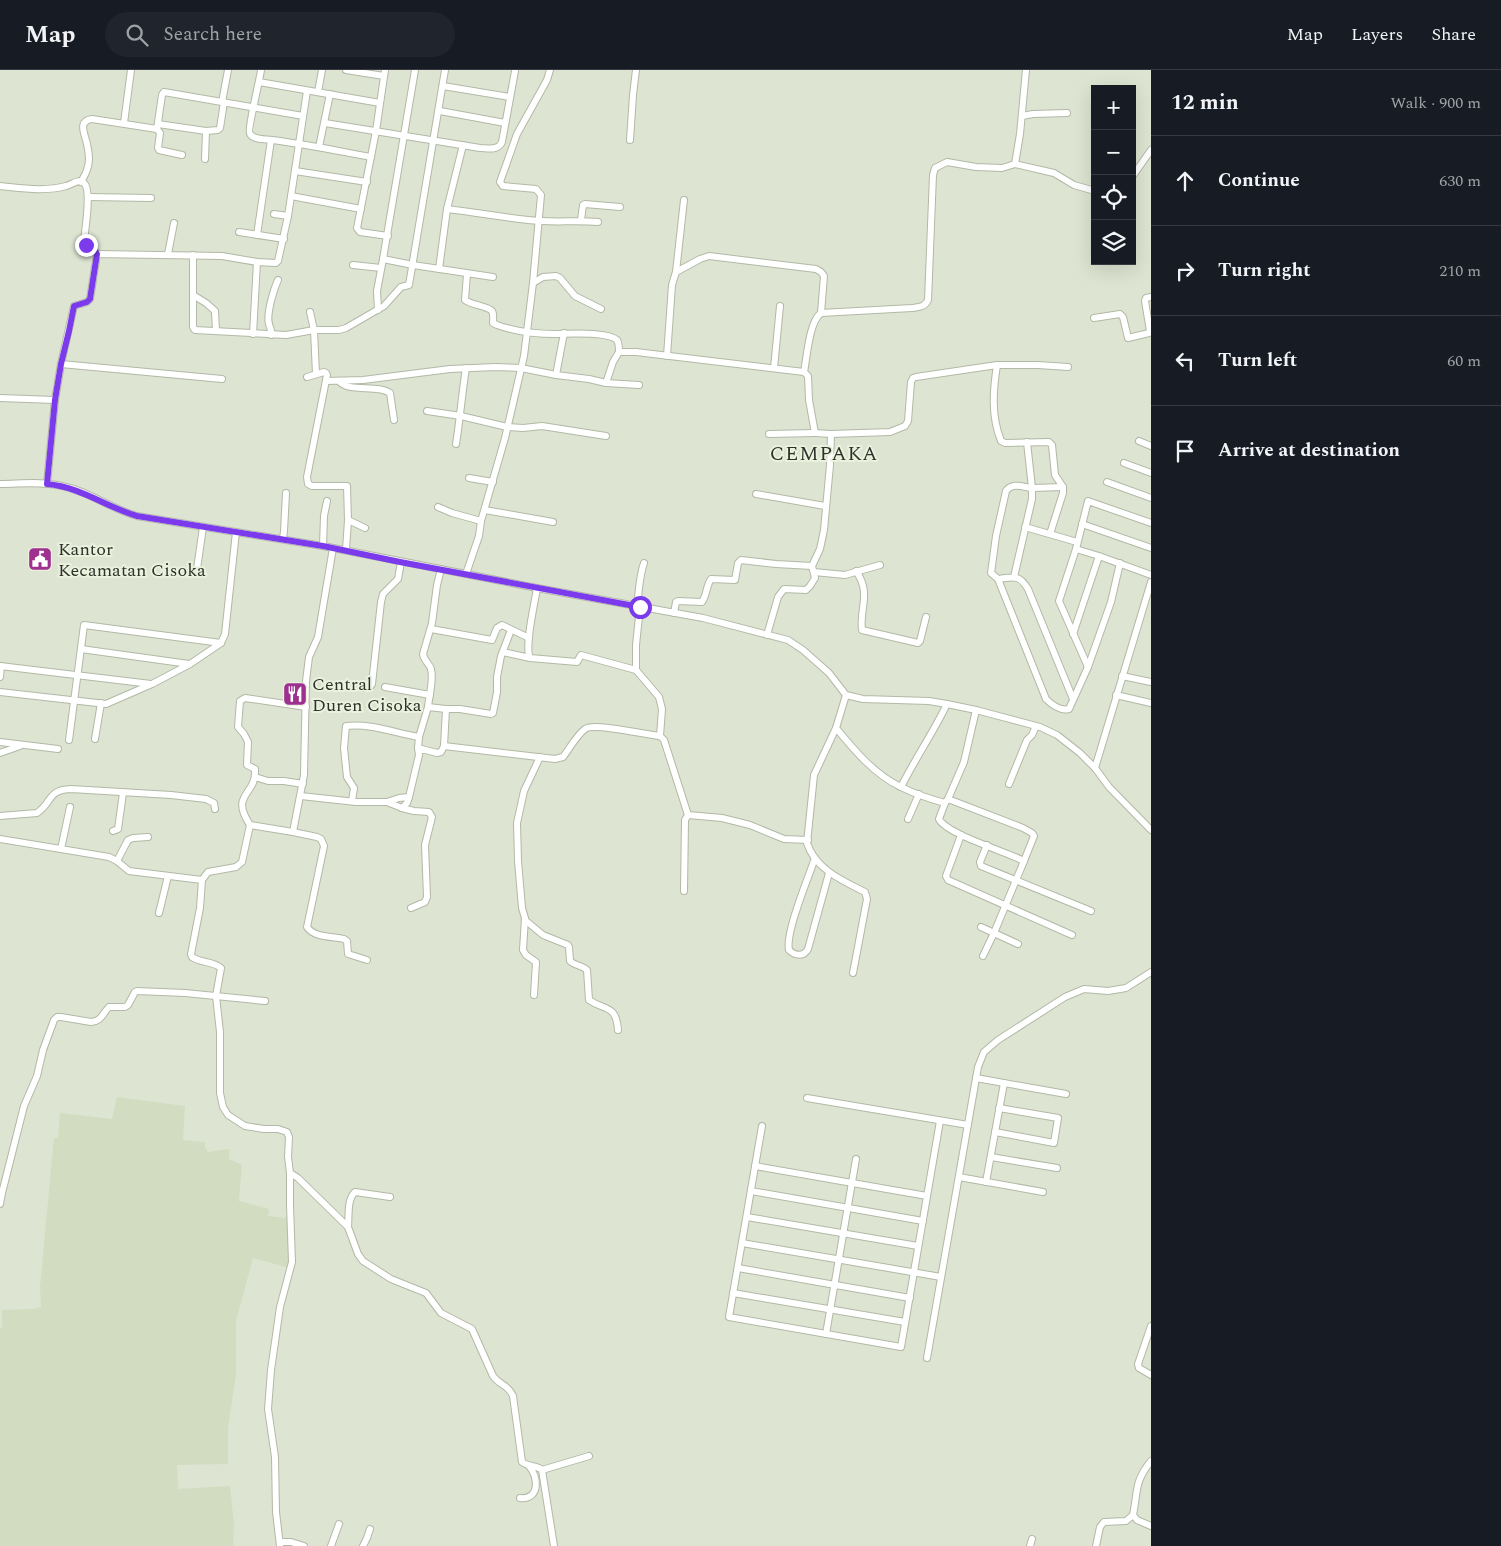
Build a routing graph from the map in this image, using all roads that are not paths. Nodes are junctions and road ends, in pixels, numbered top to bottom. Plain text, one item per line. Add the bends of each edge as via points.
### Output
1 (131, 70) edge
2 (228, 70) edge
3 (261, 70) edge
4 (322, 70) edge
5 (346, 70) edge
6 (415, 70) edge
7 (446, 70) edge
8 (506, 70) edge
9 (550, 70) edge
10 (636, 70) edge
11 (1026, 70) edge
12 (515, 71) edge
13 (385, 73) edge
14 (259, 82) junction
15 (443, 86) junction
16 (307, 91) junction
17 (318, 92) junction
18 (330, 94) junction
19 (510, 97) junction
20 (223, 102) junction
21 (380, 103) junction
22 (254, 108) junction
23 (440, 111) junction
24 (1068, 113) dead end
25 (303, 116) junction
26 (1022, 116) junction
27 (325, 122) junction
28 (124, 123) junction
29 (506, 123) junction
30 (157, 126) junction
31 (206, 131) junction
32 (376, 132) junction
33 (404, 136) junction
34 (271, 140) junction
35 (630, 140) dead end
36 (435, 141) junction
37 (299, 143) junction
38 (463, 145) junction
39 (319, 147) junction
40 (1151, 150) edge
41 (182, 156) dead end
42 (371, 157) junction
43 (205, 159) dead end
44 (1015, 164) junction
45 (295, 171) junction
46 (1133, 175) edge
47 (81, 182) junction
48 (366, 182) junction
49 (0, 186) edge
50 (1091, 190) edge
51 (291, 196) junction
52 (88, 197) junction
53 (151, 198) dead end
54 (684, 200) dead end
55 (620, 207) dead end
56 (361, 209) junction
57 (447, 209) junction
58 (274, 214) dead end
59 (288, 216) junction
60 (581, 220) junction
61 (538, 221) junction
62 (598, 222) dead end
63 (174, 223) dead end
64 (239, 232) dead end
65 (257, 235) junction
66 (388, 236) junction
67 (284, 239) junction
68 (97, 254) junction
69 (168, 254) junction
70 (193, 255) junction
71 (383, 259) junction
72 (257, 262) junction
73 (353, 265) dead end
74 (413, 265) junction
75 (381, 268) junction
76 (439, 269) junction
77 (676, 272) junction
78 (467, 274) junction
79 (493, 277) dead end
80 (278, 280) dead end
81 (533, 283) junction
82 (193, 295) junction
83 (1151, 297) edge
84 (780, 306) dead end
85 (601, 309) dead end
86 (378, 310) junction
87 (310, 312) dead end
88 (822, 313) junction
89 (1094, 318) dead end
90 (314, 330) junction
91 (216, 331) junction
92 (527, 331) junction
93 (564, 333) junction
94 (253, 334) junction
95 (271, 335) junction
96 (619, 352) junction
97 (667, 356) junction
98 (61, 364) junction
99 (997, 365) junction
100 (1068, 367) dead end
101 (466, 368) junction
102 (521, 368) junction
103 (774, 368) junction
104 (804, 372) junction
105 (316, 374) junction
106 (556, 376) junction
107 (307, 377) dead end
108 (222, 379) dead end
109 (326, 381) junction
110 (339, 381) junction
111 (606, 383) junction
112 (639, 385) dead end
113 (0, 398) edge
114 (55, 400) junction
115 (427, 411) dead end
116 (461, 416) junction
117 (394, 420) dead end
118 (507, 427) junction
119 (815, 433) junction
120 (769, 434) dead end
121 (831, 434) junction
122 (606, 436) dead end
123 (1139, 441) dead end
124 (1027, 442) junction
125 (456, 444) dead end
126 (1151, 446) edge
127 (1124, 463) dead end
128 (1151, 473) edge
129 (469, 478) dead end
130 (493, 482) junction
131 (1107, 482) dead end
132 (0, 484) edge
133 (47, 484) junction
134 (1063, 487) junction
135 (1032, 488) junction
136 (286, 493) dead end
137 (756, 494) dead end
138 (1151, 498) edge
139 (327, 501) dead end
140 (825, 506) junction
141 (438, 507) dead end
142 (485, 510) junction
143 (348, 520) junction
144 (482, 521) junction
145 (553, 522) dead end
146 (1151, 523) edge
147 (1082, 524) junction
148 (203, 527) junction
149 (1026, 527) junction
150 (365, 528) dead end
151 (236, 532) junction
152 (1050, 534) junction
153 (282, 539) junction
154 (1076, 545) junction
155 (323, 546) junction
156 (333, 548) junction
157 (1151, 548) edge
158 (346, 550) junction
159 (1099, 556) junction
160 (400, 562) junction
161 (644, 563) dead end
162 (1120, 563) junction
163 (880, 565) dead end
164 (197, 569) dead end
165 (441, 569) junction
166 (813, 569) junction
167 (856, 571) junction
168 (466, 574) junction
169 (1151, 575) edge
170 (1014, 577) junction
171 (998, 579) junction
172 (1151, 582) edge
173 (537, 588) junction
174 (638, 607) junction
175 (674, 613) junction
176 (926, 617) dead end
177 (431, 629) junction
178 (511, 630) junction
179 (1073, 634) junction
180 (767, 635) junction
181 (529, 638) junction
182 (221, 643) junction
183 (81, 649) junction
184 (503, 652) junction
185 (530, 658) junction
186 (190, 664) junction
187 (1, 666) edge
188 (1088, 667) junction
189 (636, 670) junction
190 (77, 675) junction
191 (1122, 676) junction
192 (0, 677) edge
193 (1151, 682) edge
194 (152, 684) junction
195 (385, 687) dead end
196 (362, 688) dead end
197 (0, 692) edge
198 (430, 695) junction
199 (846, 695) junction
200 (1116, 695) junction
201 (1073, 699) junction
202 (74, 700) junction
203 (100, 703) junction
204 (1151, 703) edge
205 (947, 704) junction
206 (428, 707) junction
207 (306, 708) junction
208 (446, 709) junction
209 (976, 710) junction
210 (1036, 726) junction
211 (836, 728) junction
212 (660, 736) junction
213 (419, 737) junction
214 (95, 739) dead end
215 (69, 740) dead end
216 (0, 742) edge
217 (23, 745) junction
218 (444, 746) junction
219 (58, 748) dead end
220 (418, 748) junction
221 (0, 753) edge
222 (540, 757) junction
223 (1095, 768) junction
224 (256, 776) junction
225 (303, 784) junction
226 (1008, 784) dead end
227 (901, 787) junction
228 (123, 793) junction
229 (919, 794) junction
230 (301, 796) junction
231 (409, 798) junction
232 (352, 801) junction
233 (947, 801) junction
234 (387, 802) junction
235 (70, 807) dead end
236 (402, 808) junction
237 (215, 809) dead end
238 (688, 815) junction
239 (0, 816) edge
240 (908, 819) dead end
241 (250, 825) junction
242 (1151, 830) edge
243 (113, 831) dead end
244 (292, 832) junction
245 (961, 835) junction
246 (148, 837) dead end
247 (0, 839) edge
248 (808, 840) junction
249 (987, 845) junction
250 (61, 850) junction
251 (815, 858) junction
252 (117, 861) junction
253 (1024, 861) junction
254 (829, 873) junction
255 (168, 876) junction
256 (202, 880) junction
257 (1016, 880) junction
258 (684, 891) dead end
259 (1005, 906) junction
260 (411, 908) dead end
261 (1091, 911) dead end
262 (158, 914) dead end
263 (525, 920) junction
264 (980, 927) dead end
265 (994, 933) junction
266 (1072, 935) dead end
267 (1018, 944) dead end
268 (983, 956) dead end
269 (367, 960) dead end
270 (1151, 972) edge
271 (853, 973) dead end
272 (534, 995) dead end
273 (216, 996) junction
274 (265, 1001) dead end
275 (618, 1030) dead end
276 (976, 1078) junction
277 (1004, 1083) junction
278 (1066, 1094) dead end
279 (807, 1098) dead end
280 (999, 1108) junction
281 (940, 1120) junction
282 (968, 1125) junction
283 (762, 1126) dead end
284 (995, 1132) junction
285 (991, 1156) junction
286 (856, 1158) dead end
287 (755, 1166) junction
288 (1057, 1168) dead end
289 (290, 1173) junction
290 (959, 1177) junction
291 (986, 1182) junction
292 (852, 1183) junction
293 (751, 1191) junction
294 (1043, 1192) dead end
295 (1, 1193) edge
296 (927, 1196) junction
297 (390, 1197) dead end
298 (0, 1204) edge
299 (848, 1208) junction
300 (747, 1217) junction
301 (923, 1221) junction
302 (348, 1227) junction
303 (844, 1233) junction
304 (742, 1243) junction
305 (918, 1246) junction
306 (839, 1260) junction
307 (738, 1268) junction
308 (914, 1272) junction
309 (941, 1277) junction
310 (835, 1285) junction
311 (733, 1293) junction
312 (910, 1298) junction
313 (831, 1310) junction
314 (905, 1322) junction
315 (1151, 1326) edge
316 (826, 1334) junction
317 (927, 1358) dead end
318 (1151, 1375) edge
319 (589, 1456) dead end
320 (1151, 1461) edge
321 (528, 1465) junction
322 (542, 1470) junction
323 (520, 1498) dead end
324 (1133, 1515) junction
325 (339, 1524) dead end
326 (1151, 1526) edge
327 (370, 1529) dead end
328 (280, 1544) edge
329 (304, 1546) edge
330 (331, 1546) edge
331 (363, 1546) edge
332 (554, 1546) edge
333 (1096, 1546) edge

1 - 28 street
2 - 20 street
3 - 14 street
4 - 17 street
5 - 13 street
6 - 33 street
7 - 15 street
8 - 12 street
9 - 61 street via 517,134 500,183 539,191
10 - 35 street
11 - 26 street
12 - 19 street
13 - 21 street
14 - 16 street
14 - 22 street
15 - 19 street
15 - 23 street
16 - 17 street
16 - 25 street
17 - 18 street
18 - 21 street
18 - 27 street
19 - 29 street
20 - 22 street
20 - 30 street via 164,92
20 - 31 street via 219,130
21 - 32 street
22 - 25 street
22 - 34 street via 248,131 258,138
23 - 29 street
23 - 36 street
24 - 26 street
25 - 37 street
26 - 44 street
27 - 32 street
27 - 39 street
28 - 30 street
28 - 47 street via 92,119 83,122 89,162
29 - 38 street via 498,148
30 - 31 street
30 - 41 street via 160,133 158,150
31 - 43 street
32 - 33 street
32 - 42 street
33 - 36 street
33 - 66 street
34 - 37 street
34 - 65 street
36 - 38 street
36 - 74 street
37 - 39 street
37 - 45 street
38 - 57 street
39 - 42 street
40 - 46 street
42 - 48 street
44 - 50 street via 1054,173 1074,186
44 - 88 street via 1002,168 947,162 935,168 926,304 912,308
45 - 48 street
45 - 51 street
47 - 49 street via 43,189
47 - 52 street via 87,188
48 - 56 street
51 - 56 street
51 - 59 street
52 - 53 street
52 - 68 street via 84,241
54 - 77 street
55 - 60 street via 585,204
56 - 66 street via 358,231
57 - 61 street
57 - 76 street
58 - 59 street
59 - 67 street
60 - 61 street
60 - 62 street
61 - 81 street
63 - 69 street
64 - 65 street
65 - 67 street
66 - 71 street
67 - 72 street via 276,264
68 - 69 street
68 - 98 street via 92,294 87,302 74,306
69 - 70 street
70 - 72 street
70 - 82 street
71 - 74 street
71 - 75 street
72 - 94 street
73 - 75 street
74 - 76 street
74 - 86 street via 409,285 402,287
75 - 86 street
76 - 78 street
77 - 88 street via 709,256 816,269 824,276
77 - 97 street via 672,285
78 - 79 street
78 - 92 street via 465,300 490,309 493,323 497,326
80 - 95 street via 270,308 268,324 272,329
81 - 85 street via 543,277 556,276 575,296
81 - 92 street
82 - 91 street via 215,311
82 - 91 street via 193,328
83 - 89 street via 1145,301 1149,334 1128,338 1120,314
84 - 103 street
86 - 90 street via 346,328
87 - 90 street
88 - 104 street via 815,320
90 - 95 street
90 - 105 street
91 - 94 street
92 - 93 street
92 - 102 street
93 - 96 street via 611,337 617,340
93 - 106 street
94 - 95 street
96 - 97 street
96 - 111 street
97 - 103 street
98 - 108 street
98 - 114 street
99 - 100 street
99 - 121 street via 913,378 908,421 895,431
99 - 124 street via 994,419 1000,440 1005,443
101 - 102 street
101 - 110 street
101 - 116 street
102 - 106 street
102 - 118 street
103 - 104 street
104 - 119 street via 808,376
105 - 107 street
105 - 109 street via 326,373
106 - 111 street
109 - 110 street
109 - 143 street via 308,482 312,486 347,486
110 - 117 street via 344,386 390,393
111 - 112 street
113 - 114 street
114 - 133 street
115 - 116 street
116 - 118 street
116 - 125 street
118 - 122 street via 542,426
118 - 130 street
119 - 120 street
119 - 121 street
121 - 140 street
123 - 126 street
124 - 134 street via 1051,443 1055,474
124 - 135 street
127 - 128 street
129 - 130 street
130 - 142 street
131 - 138 street
132 - 133 street
133 - 148 street via 79,491 137,516
134 - 135 street
134 - 152 street
135 - 149 street
135 - 171 street via 1014,486 1006,491 991,573
136 - 153 street
137 - 140 street
139 - 155 street
140 - 166 street via 822,540
141 - 144 street
142 - 144 street
142 - 145 street
143 - 150 street
143 - 158 street
144 - 168 street
146 - 147 street via 1088,501
147 - 154 street
147 - 157 street
148 - 151 street
148 - 164 street
149 - 152 street
149 - 170 street
151 - 153 street
151 - 182 street via 225,634
152 - 154 street
153 - 155 street
154 - 159 street
154 - 179 street via 1059,601
155 - 156 street
156 - 158 street
156 - 207 street via 318,637 309,657
158 - 160 street
159 - 162 street
159 - 179 street
160 - 165 street
160 - 196 street via 398,579 383,594 381,602 372,684 369,688
161 - 174 street
162 - 169 street
162 - 188 street via 1111,602
163 - 167 street
165 - 168 street
165 - 177 street
166 - 167 street via 844,575
166 - 175 street via 741,560 734,580 711,579 702,602 678,601
166 - 180 street via 815,578 808,589 787,588 778,597
167 - 176 street via 864,586 862,630 918,643
168 - 173 street
170 - 171 street
170 - 201 street via 1023,580 1028,589
171 - 201 street via 1046,699 1065,710 1069,709
172 - 191 street
173 - 174 street
173 - 181 street
174 - 175 street
174 - 189 street
175 - 180 street
177 - 178 street via 491,640 501,625
177 - 198 street via 423,654 432,671
178 - 181 street
178 - 184 street
179 - 188 street
180 - 199 street via 788,640 803,650
181 - 185 street
182 - 183 street via 84,625
182 - 186 street
183 - 186 street
183 - 190 street
184 - 185 street
184 - 208 street via 493,713
185 - 189 street via 577,662 581,655
186 - 194 street
187 - 190 street
187 - 192 street
188 - 201 street
189 - 212 street via 659,697 662,710
190 - 194 street
190 - 202 street
191 - 193 street
191 - 200 street
194 - 203 street via 106,704
195 - 198 street
197 - 202 street
198 - 206 street
199 - 205 street
199 - 211 street
200 - 204 street
200 - 223 street
202 - 203 street
202 - 215 street
203 - 214 street
205 - 209 street
205 - 227 street
206 - 208 street
206 - 213 street
207 - 224 street via 245,698 240,701 238,727 246,737 247,764 254,768
207 - 225 street
208 - 218 street
209 - 210 street
209 - 233 street via 964,762
210 - 223 street via 1057,735
210 - 226 street
211 - 227 street via 861,757
211 - 248 street via 814,775
212 - 222 street via 591,726 584,730 563,757
212 - 238 street
213 - 220 street
213 - 232 street via 383,729 346,726 344,748 347,777 354,788
216 - 217 street
217 - 219 street
217 - 221 street
218 - 220 street via 437,753
218 - 222 street
220 - 231 street
222 - 263 street via 524,791 517,823
223 - 242 street
224 - 225 street via 268,781
224 - 241 street via 241,803 243,815
225 - 230 street
227 - 229 street
228 - 237 street via 206,799 214,803
228 - 239 street via 61,789 37,813
228 - 243 street via 118,829
229 - 233 street
229 - 240 street
230 - 232 street
230 - 244 street
231 - 234 street
231 - 236 street
232 - 234 street
233 - 245 street via 940,823
233 - 253 street via 1032,833 1033,841
234 - 236 street
235 - 250 street
236 - 260 street via 429,812 432,816 425,845 427,897 425,902
238 - 248 street via 722,818 784,838
238 - 258 street via 685,820
241 - 244 street
241 - 256 street via 242,862 236,867 208,872
244 - 269 street via 317,838 324,846 306,927 314,934 344,939 348,954
245 - 249 street
245 - 259 street via 946,878
246 - 252 street via 128,840
247 - 250 street
248 - 251 street
249 - 253 street
249 - 257 street via 980,862 982,866
250 - 252 street
251 - 254 street
251 - 254 street via 788,942 792,953 803,954 808,949
252 - 255 street via 129,871
253 - 257 street
254 - 271 street via 865,892 867,899
255 - 256 street
255 - 262 street
256 - 273 street via 191,954 195,960 221,968
257 - 259 street
257 - 261 street
259 - 265 street
259 - 266 street
263 - 272 street via 524,950 536,962
263 - 275 street via 543,935 568,945 571,963 587,970 589,1000 612,1011
264 - 265 street
265 - 267 street
265 - 268 street
270 - 276 street via 1126,988 1108,991 1084,989 1065,997 984,1052
273 - 274 street
273 - 289 street via 223,1107 228,1115 245,1126 287,1132
273 - 295 street via 137,991 128,1005 109,1007 99,1021 57,1017 24,1106
276 - 277 street
276 - 282 street
277 - 278 street
277 - 280 street
279 - 281 street
280 - 284 street
280 - 284 street via 1058,1118 1057,1126 1054,1142
281 - 282 street
281 - 296 street
282 - 290 street
283 - 287 street
284 - 285 street
285 - 288 street
285 - 291 street
286 - 292 street
287 - 292 street
287 - 293 street
289 - 302 street
289 - 328 street via 292,1262 280,1307 268,1409 275,1457
290 - 291 street
290 - 309 street
291 - 294 street
292 - 296 street
292 - 299 street
293 - 299 street
293 - 300 street
295 - 298 street
296 - 301 street
297 - 302 street via 355,1192 350,1200
299 - 301 street
299 - 303 street
300 - 303 street
300 - 304 street
301 - 305 street
302 - 321 street via 364,1261 391,1279 426,1293 440,1313 472,1329 493,1376 510,1389 513,1396 522,1462
303 - 305 street
303 - 306 street
304 - 306 street
304 - 307 street
305 - 308 street
306 - 308 street
306 - 310 street
307 - 310 street
307 - 311 street
308 - 309 street
308 - 312 street
309 - 317 street
310 - 312 street
310 - 313 street
311 - 313 street
311 - 316 street via 729,1318
312 - 314 street
313 - 314 street
313 - 316 street
314 - 316 street via 901,1347
315 - 318 street via 1138,1364
319 - 322 street
320 - 324 street via 1139,1480
321 - 322 street
321 - 323 street via 533,1470 535,1490 532,1496
322 - 332 street
324 - 326 street
324 - 333 street via 1126,1521 1104,1522
325 - 330 street
327 - 331 street
328 - 329 street via 290,1542

